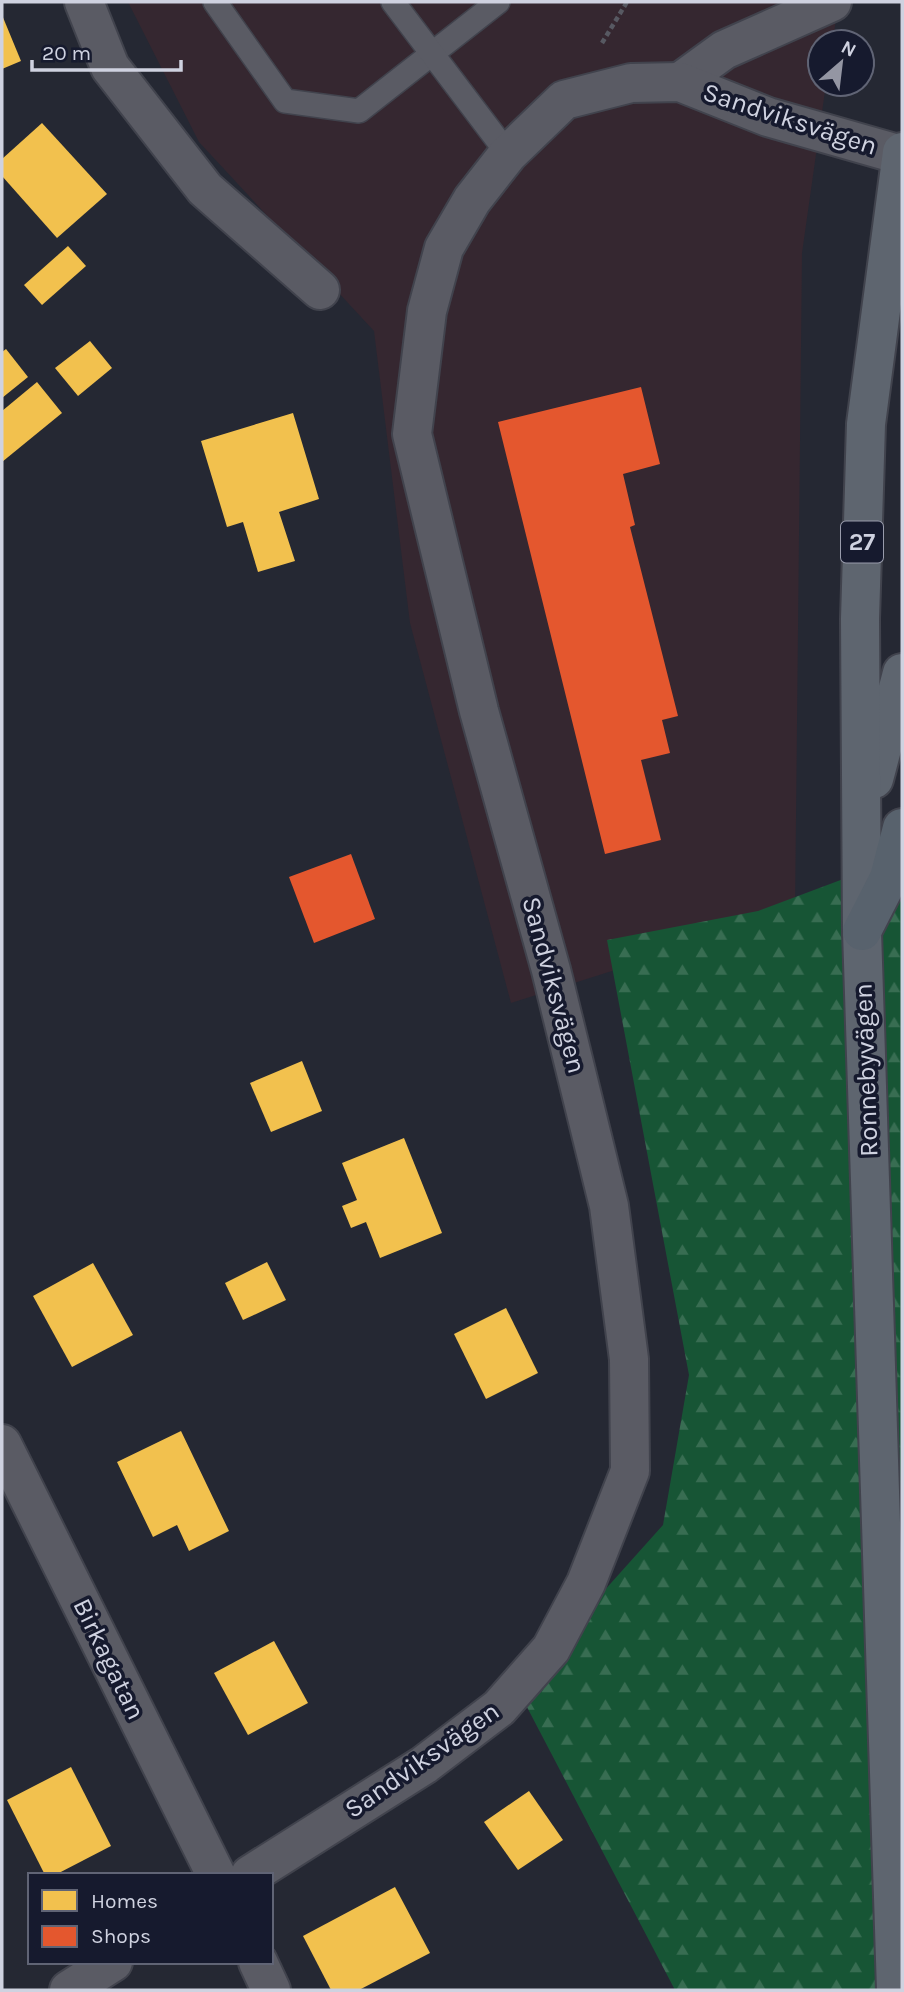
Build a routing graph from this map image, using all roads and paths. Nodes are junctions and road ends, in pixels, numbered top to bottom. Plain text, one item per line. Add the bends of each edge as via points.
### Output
1 (83, 2) edge
2 (215, 2) edge
3 (393, 2) edge
4 (498, 2) edge
5 (832, 2) edge
6 (432, 54) junction
7 (680, 82) junction
8 (508, 154) junction
9 (902, 154) edge
10 (320, 290) dead end
11 (902, 673) edge
12 (861, 827) junction
13 (902, 828) edge
14 (862, 931) junction
15 (2, 1444) edge
16 (215, 1873) edge
17 (253, 1873) edge
18 (110, 1964) edge
19 (259, 1964) edge
20 (69, 1990) edge
21 (271, 1990) edge
22 (896, 1990) edge

1 - 10 street via 110,67 205,189
2 - 6 lane via 285,101 359,111
3 - 6 lane
4 - 6 lane
5 - 7 street, Sandviksvägen via 724,50
6 - 8 lane
7 - 8 street, Sandviksvägen via 631,83 564,100
7 - 9 street, Sandviksvägen via 768,117
8 - 17 street, Sandviksvägen via 472,200 444,248 427,311 412,434 479,711 551,970 609,1206 629,1359 631,1471 586,1583 551,1649 499,1708 424,1765
9 - 12 main road, Ronnebyvägen / 27 via 866,424 860,619
11 - 12 main road
12 - 14 main road, Ronnebyvägen / 27
13 - 14 highway via 889,878
14 - 22 main road, Ronnebyvägen / 27
15 - 16 street, Birkagatan
18 - 20 street
19 - 21 street

